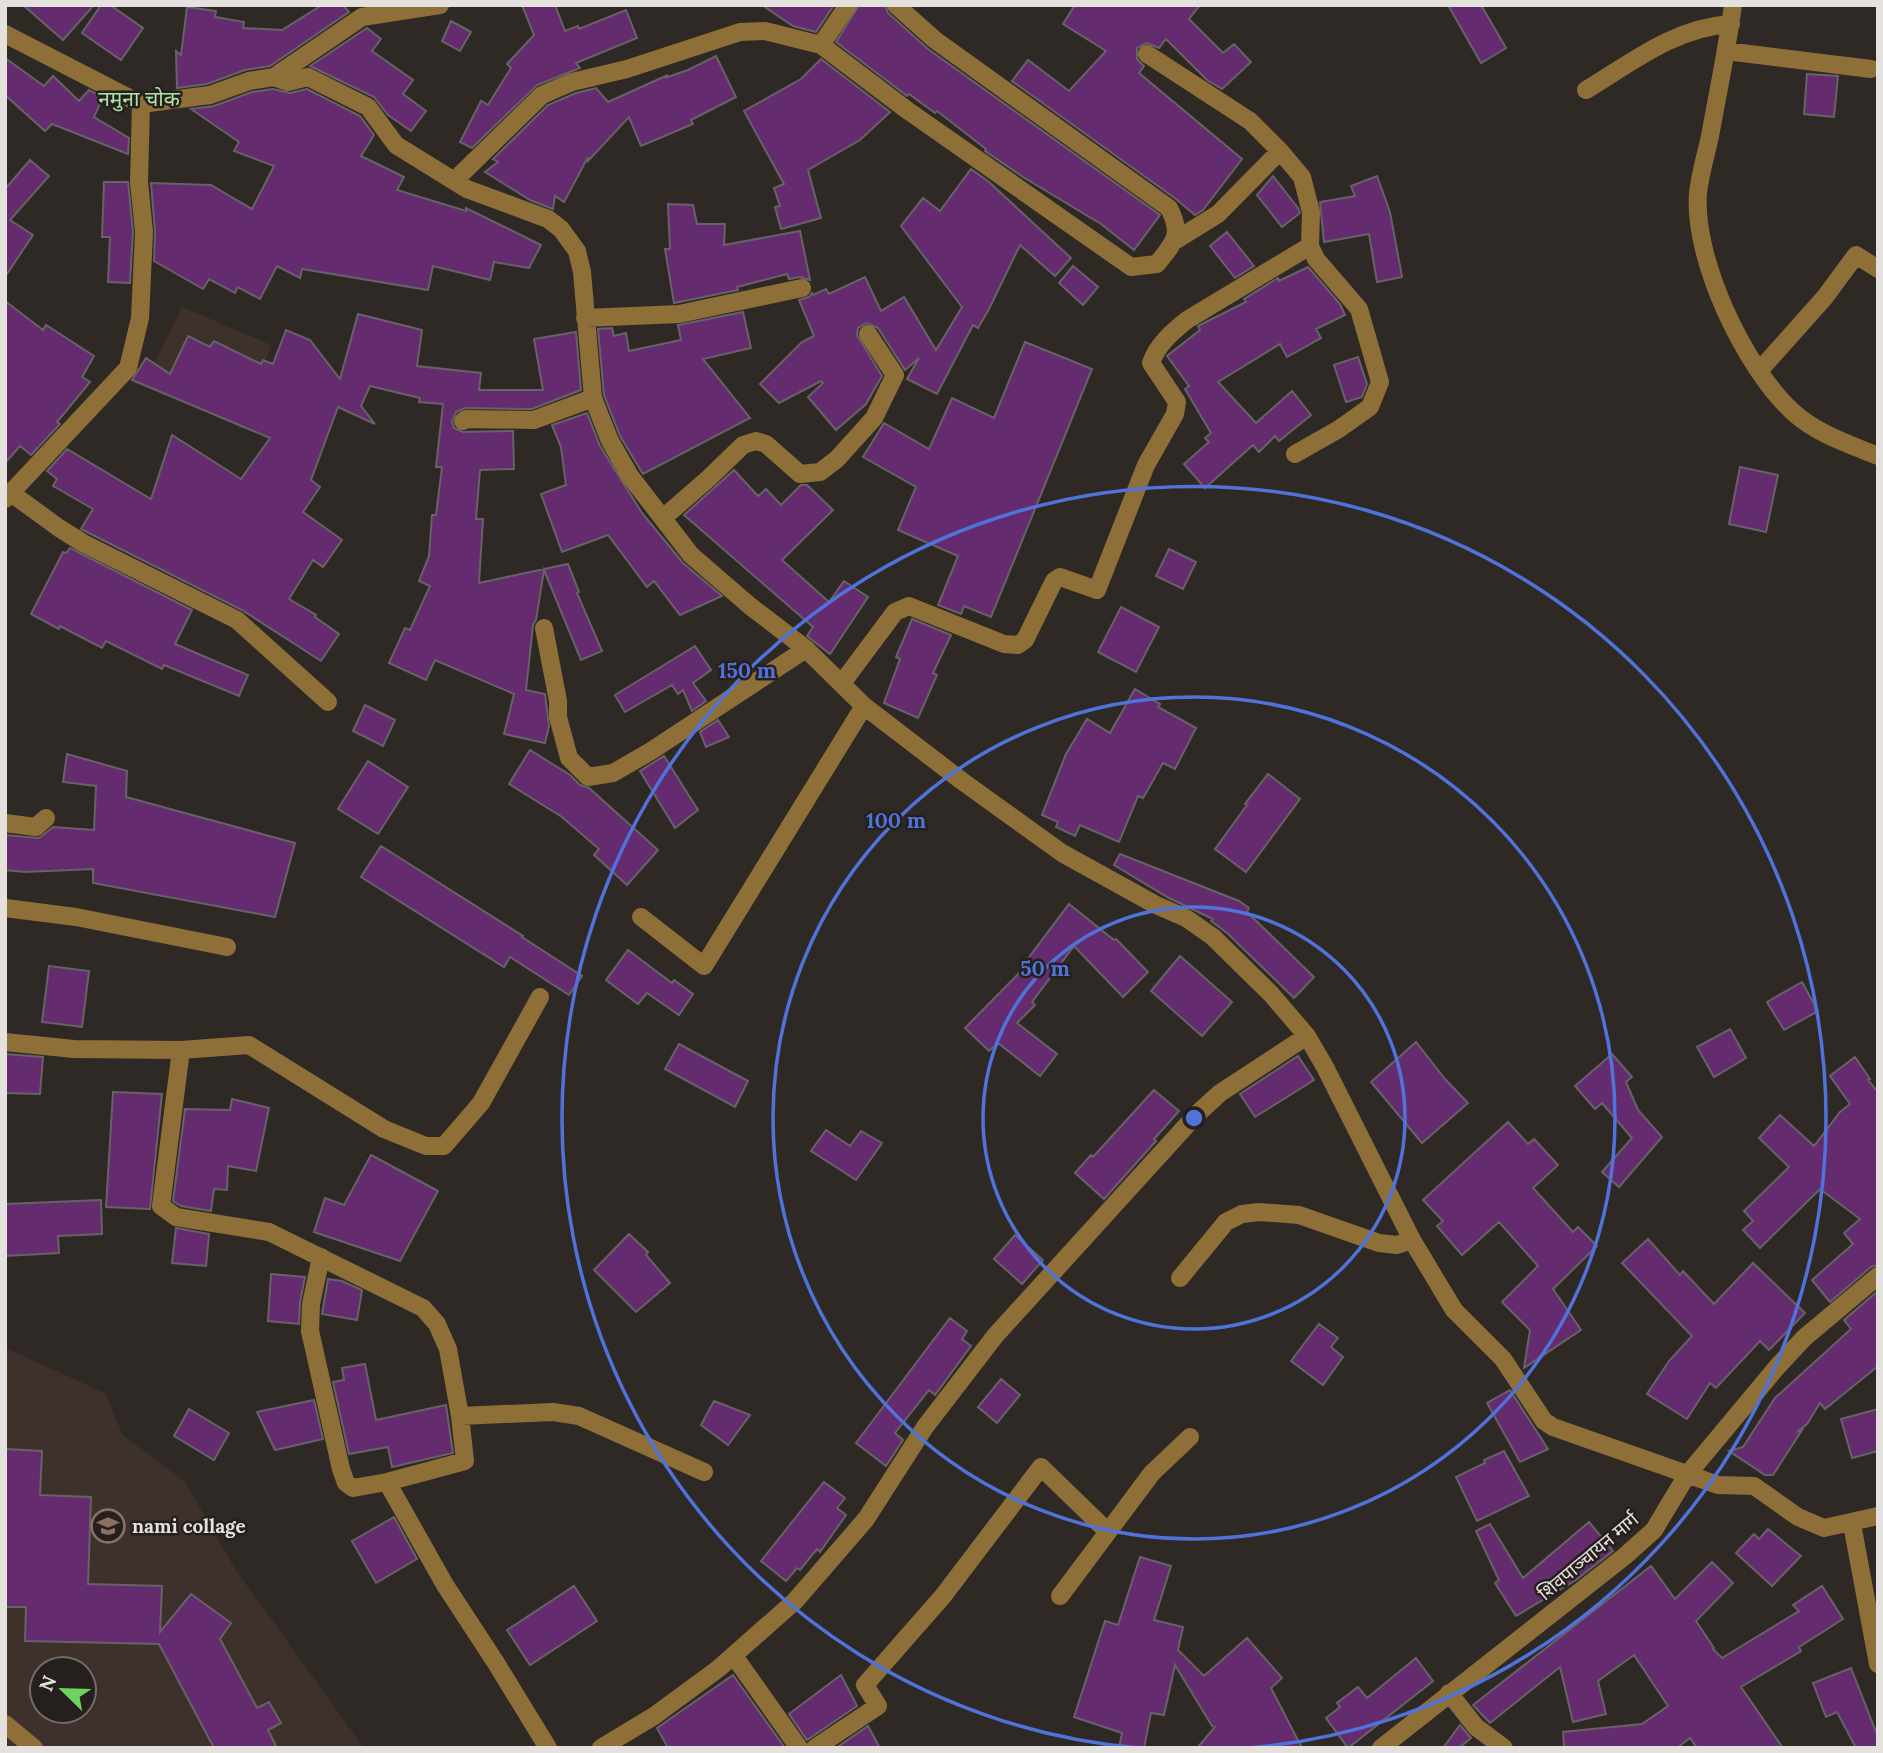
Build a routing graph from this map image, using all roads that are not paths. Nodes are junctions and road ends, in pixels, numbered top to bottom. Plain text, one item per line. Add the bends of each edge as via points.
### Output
1 (440, 5) edge
2 (848, 5) edge
3 (896, 5) edge
4 (1733, 5) edge
5 (364, 11) edge
6 (1731, 24) junction
7 (5, 34) edge
8 (821, 45) junction
9 (1726, 51) junction
10 (1147, 54) dead end
11 (1871, 69) dead end
12 (274, 77) junction
13 (1586, 90) dead end
14 (141, 104) junction
15 (1280, 151) junction
16 (454, 181) junction
17 (1176, 240) junction
18 (1310, 246) junction
19 (1878, 269) edge
20 (802, 288) dead end
21 (585, 318) junction
22 (868, 334) dead end
23 (1759, 371) junction
24 (593, 398) junction
25 (463, 421) dead end
26 (1295, 453) dead end
27 (1878, 456) edge
28 (8, 496) edge
29 (663, 517) junction
30 (544, 628) dead end
31 (806, 649) junction
32 (842, 683) junction
33 (328, 702) dead end
34 (864, 706) junction
35 (46, 818) dead end
36 (5, 823) edge
37 (5, 908) edge
38 (641, 917) dead end
39 (227, 947) dead end
40 (540, 997) dead end
41 (1307, 1036) junction
42 (5, 1042) edge
43 (181, 1050) junction
44 (1412, 1240) junction
45 (321, 1257) junction
46 (1878, 1276) edge
47 (1180, 1278) dead end
48 (460, 1416) junction
49 (1190, 1437) dead end
50 (704, 1472) dead end
51 (1687, 1475) junction
52 (387, 1482) junction
53 (1878, 1516) edge
54 (1852, 1524) junction
55 (1108, 1532) junction
56 (1060, 1596) dead end
57 (734, 1656) junction
58 (1878, 1664) edge
59 (1450, 1693) junction
60 (5, 1724) edge
61 (34, 1748) edge
62 (548, 1748) edge
63 (601, 1748) edge
64 (799, 1748) edge
65 (815, 1748) edge
66 (1381, 1748) edge
67 (1504, 1748) edge

1 - 5 street
2 - 8 street
3 - 17 street via 935,40 1169,208 1177,223
4 - 6 street
5 - 12 street
6 - 9 street
6 - 13 street via 1675,36
7 - 14 street
8 - 16 street via 765,31 740,32 572,82 542,94
8 - 17 street via 1131,267 1157,264
9 - 11 street
9 - 23 street via 1698,194 1701,234 1727,314
10 - 15 street via 1250,121
12 - 14 street via 210,95
12 - 16 street via 288,82 308,77 368,107 396,145
14 - 28 street via 139,182 144,232 140,318 128,368
15 - 17 street via 1218,214
15 - 18 street via 1302,177 1311,212
16 - 21 street via 548,219 561,229 577,251
18 - 26 street via 1359,309 1380,382 1370,407
18 - 32 street via 1187,320 1153,356 1154,370 1177,402 1175,414 1146,465 1097,590 1060,577 1054,581 1025,640 1018,645 1004,644 908,606 895,612
19 - 23 street via 1856,255
20 - 21 street via 679,314
21 - 24 street
22 - 29 street via 895,375 874,418 837,460 820,472 800,474 766,444 743,445
23 - 27 street via 1793,412 1817,429
24 - 25 street via 534,421
24 - 29 street via 630,476
28 - 33 street via 83,542 237,620
29 - 31 street via 691,555
30 - 31 street via 569,758 588,777 613,773 651,751
31 - 32 street
32 - 34 street
34 - 38 street via 704,966
34 - 41 street via 1062,853 1213,937
35 - 36 street via 36,827
37 - 39 street
40 - 43 street via 481,1103 443,1146 426,1146 384,1129 249,1045
41 - 44 street
41 - 57 street via 1220,1093 1196,1115 995,1336 831,1562
42 - 43 street via 74,1049
43 - 45 street via 161,1206 176,1217 269,1232
44 - 47 street via 1397,1245 1379,1243 1299,1215 1241,1214 1226,1222
44 - 51 street via 1454,1310 1503,1359 1544,1421
45 - 48 street via 424,1308 438,1324 448,1349
45 - 52 street via 310,1304 310,1331 341,1469 353,1488
46 - 51 street, शिवपाञ्चायन मार्ग via 1804,1338
48 - 50 street via 553,1412 579,1416
48 - 52 street via 465,1461
49 - 55 street via 1153,1473
51 - 54 street via 1718,1485 1754,1486 1798,1517 1824,1528
51 - 59 street, शिवपाञ्चायन मार्ग via 1654,1530 1626,1556
52 - 62 street via 445,1585
53 - 54 street
54 - 58 street
55 - 56 street
55 - 65 street via 1041,1467 943,1596 864,1685 878,1706
57 - 63 street via 654,1716
57 - 64 street
59 - 66 street, शिवपाञ्चायन मार्ग
59 - 67 street via 1476,1727
60 - 61 street

